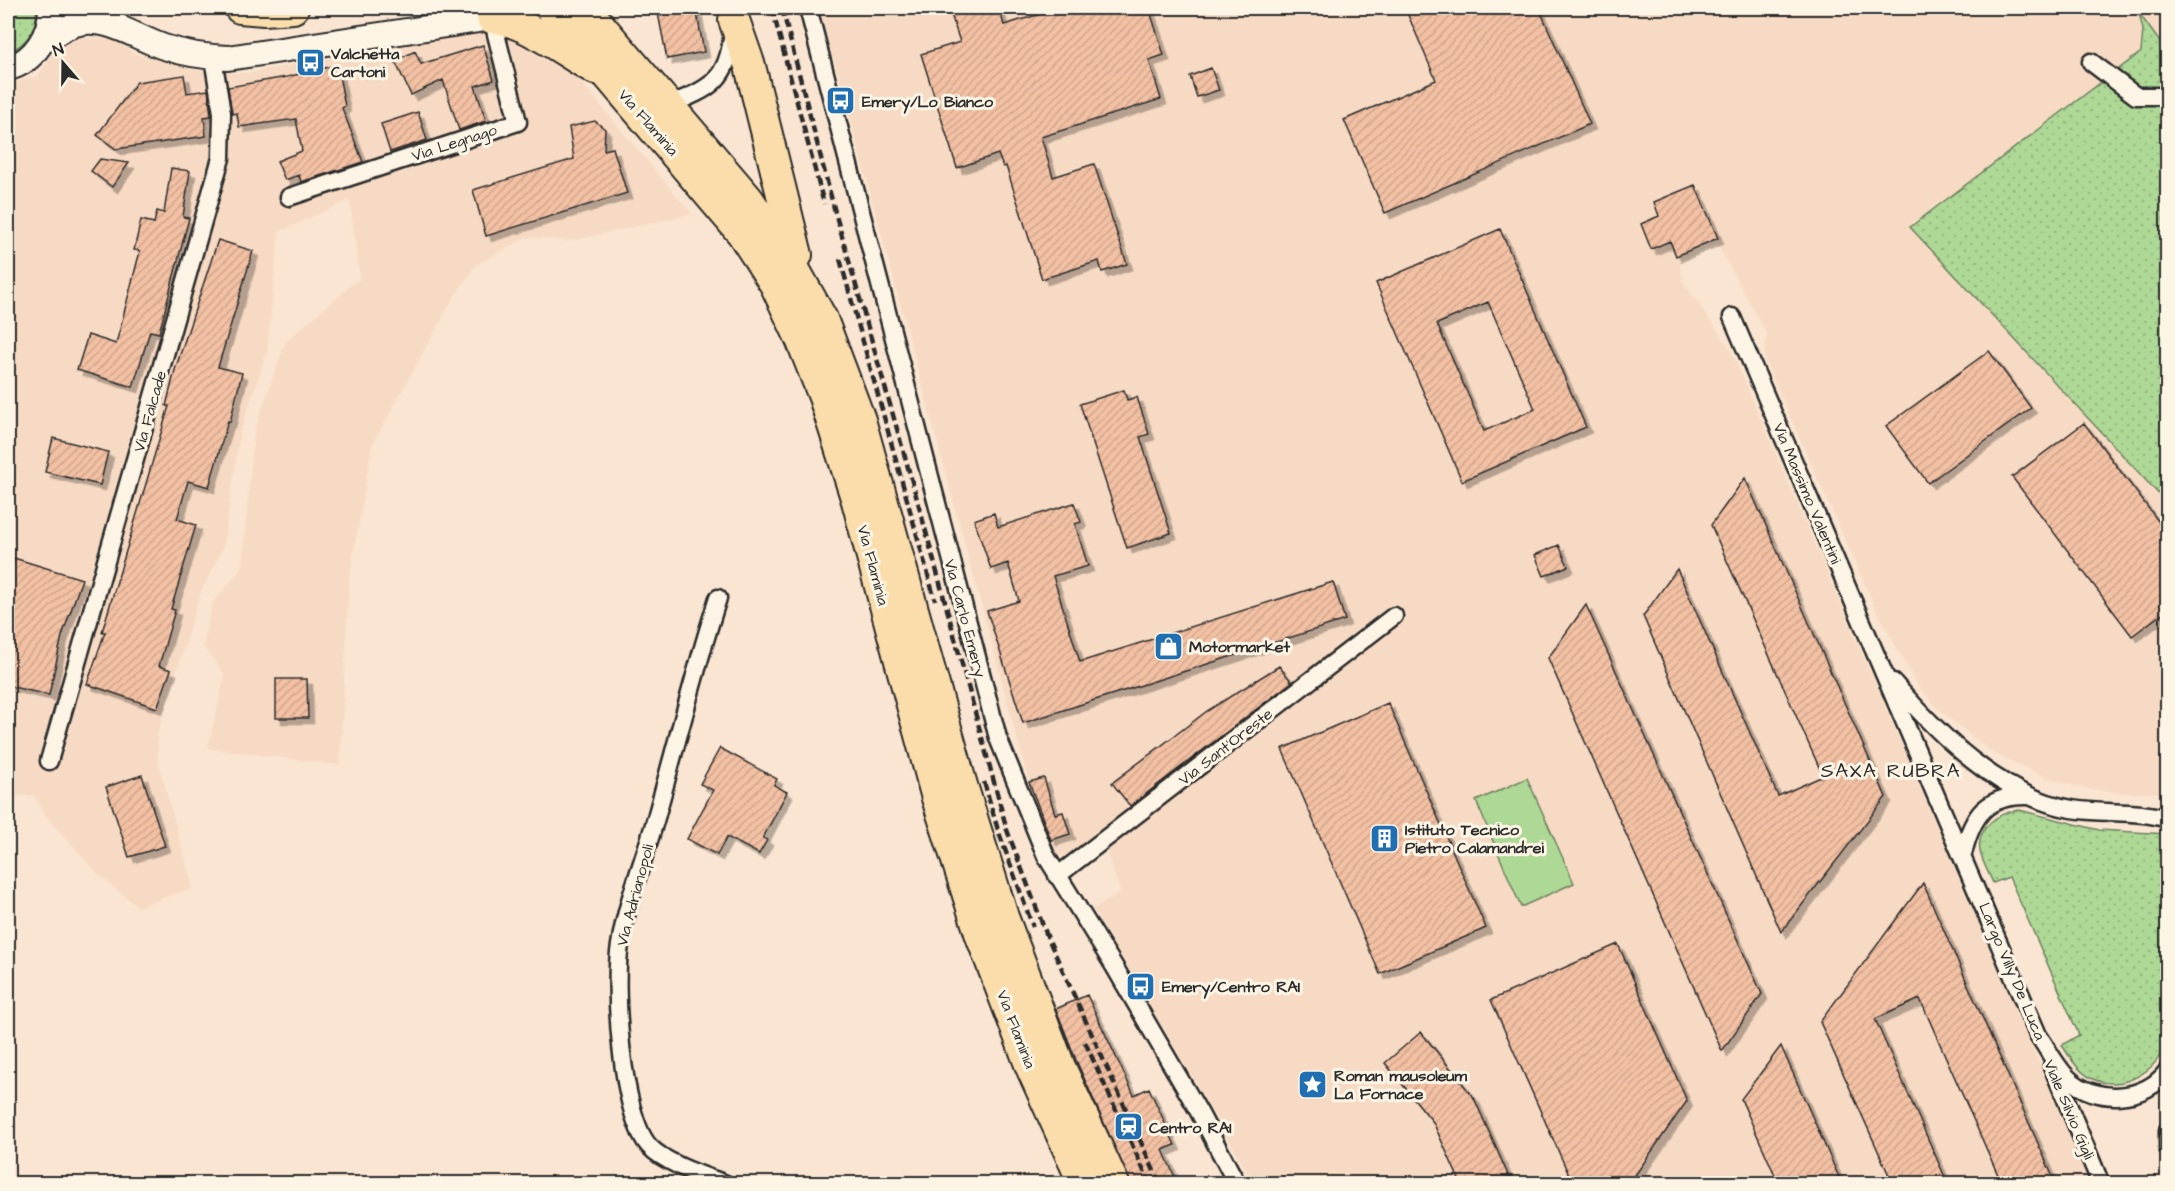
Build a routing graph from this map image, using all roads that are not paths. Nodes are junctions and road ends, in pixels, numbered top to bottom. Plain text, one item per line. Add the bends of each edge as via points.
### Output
1 (51, 8) edge
2 (97, 8) edge
3 (240, 8) edge
4 (293, 8) edge
5 (535, 8) edge
6 (551, 8) edge
7 (585, 8) edge
8 (609, 8) edge
9 (808, 8) edge
10 (733, 14) edge
11 (492, 18) junction
12 (133, 33) junction
13 (577, 38) junction
14 (42, 42) junction
15 (213, 58) junction
16 (2091, 62) dead end
17 (8, 68) edge
18 (609, 76) junction
19 (648, 81) junction
20 (2168, 96) edge
21 (668, 105) junction
22 (289, 197) dead end
23 (812, 300) junction
24 (1732, 317) dead end
25 (717, 598) dead end
26 (1394, 616) dead end
27 (1882, 669) junction
28 (50, 761) dead end
29 (2033, 797) junction
30 (2164, 816) edge
31 (1963, 854) junction
32 (1057, 876) junction
33 (2038, 1035) junction
34 (2168, 1070) edge
35 (2168, 1130) edge
36 (2168, 1148) edge
37 (726, 1184) edge
38 (1084, 1184) edge
39 (1114, 1184) edge
40 (1237, 1184) edge
41 (2101, 1184) edge

1 - 14 street via 49,28
2 - 12 street
3 - 4 highway
5 - 13 highway
6 - 13 highway, Via Flaminia
7 - 19 highway, Via Flaminia
8 - 19 highway
9 - 32 street, Via Carlo Emery via 998,738
10 - 21 street via 729,59 719,78
10 - 23 highway
11 - 15 street via 259,55
11 - 18 highway via 528,28 564,53
11 - 22 street, Via Legnago via 518,122
12 - 14 street via 85,22
12 - 15 street via 167,48
13 - 18 highway, Via Flaminia
14 - 17 street via 32,55
15 - 28 street, Via Falcade via 222,113 221,158
16 - 20 street via 2136,96
18 - 38 highway, Via Flaminia via 742,233 775,284 801,339 855,491 937,798 981,936 1031,1067
19 - 21 highway, Via Flaminia
21 - 23 highway, Via Flaminia via 748,199
23 - 39 highway, Via Flaminia via 860,420 961,782 1003,916 1060,1067
24 - 27 street, Via Massimo Valentini
25 - 37 street, Via Adrianopoli via 628,907 618,964 625,1081 644,1139 661,1155
26 - 32 street, Via Sant'Oreste
27 - 29 street via 1928,722 1977,766
27 - 31 street, Largo Villy De Luca
29 - 30 street via 2070,809
29 - 31 street via 2010,795 1982,810 1969,829
31 - 33 street, Largo Villy De Luca
32 - 40 street, Via Carlo Emery via 1114,966
33 - 34 street, Largo Villy De Luca via 2068,1078 2097,1095 2132,1094 2162,1078
33 - 41 street, Viale Silvio Gigli
35 - 36 street

